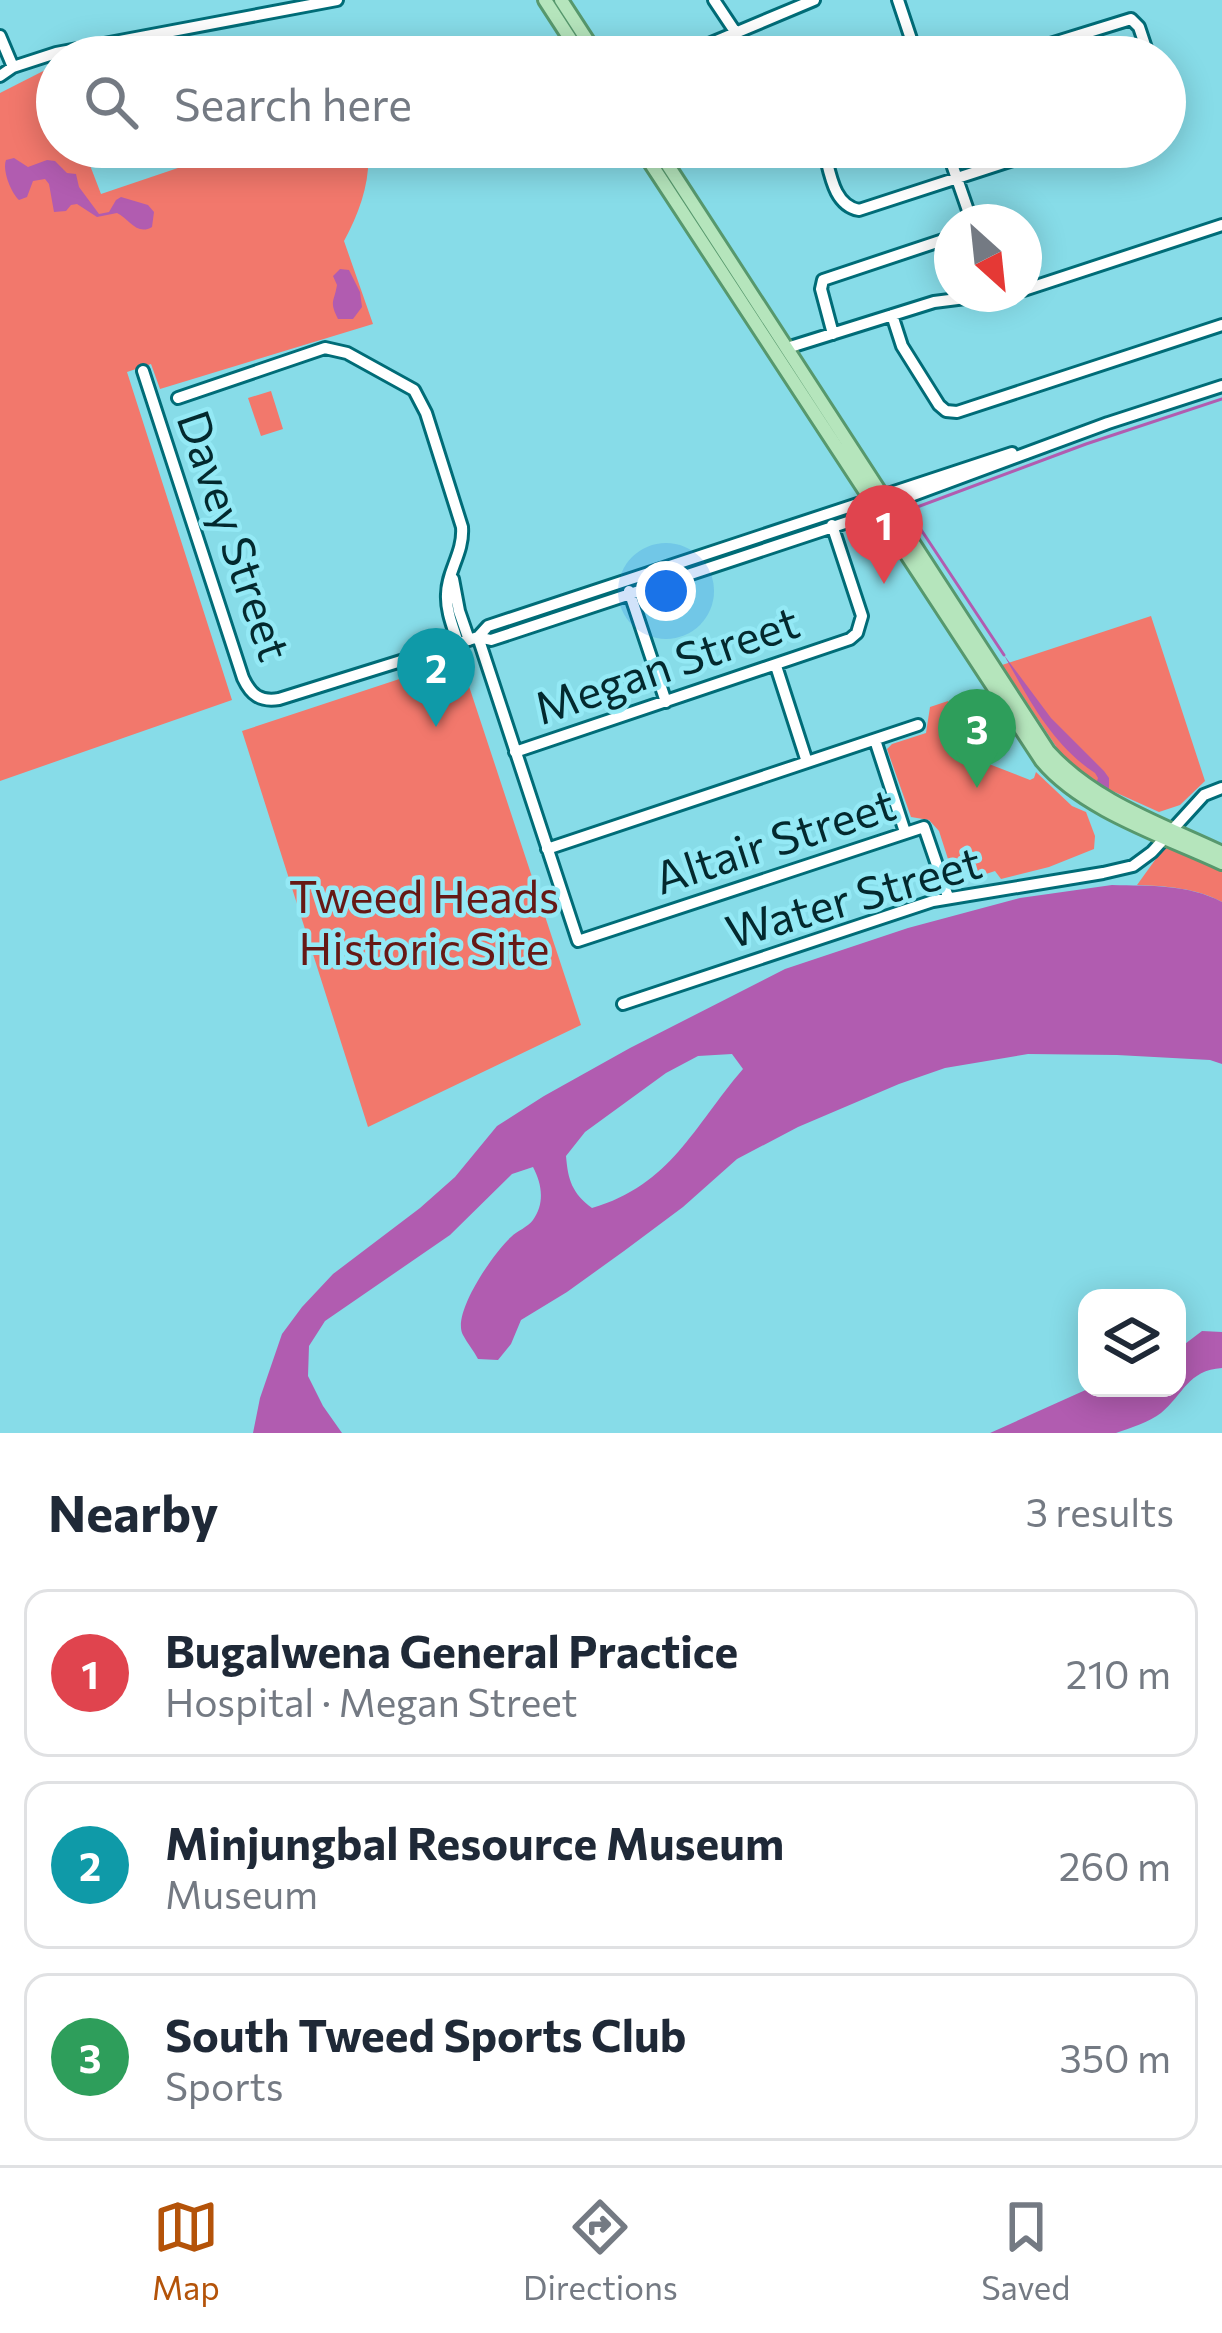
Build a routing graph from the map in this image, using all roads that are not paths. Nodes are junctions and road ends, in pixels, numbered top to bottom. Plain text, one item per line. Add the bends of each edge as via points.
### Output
1 (337, 0) edge
2 (545, 0) edge
3 (561, 0) edge
4 (714, 0) edge
5 (814, 0) edge
6 (898, 0) edge
7 (299, 3) edge
8 (733, 34) junction
9 (0, 36) edge
10 (135, 36) edge
11 (568, 36) edge
12 (584, 36) edge
13 (728, 36) edge
14 (730, 36) edge
15 (910, 36) edge
16 (1076, 36) edge
17 (1142, 36) edge
18 (36, 59) edge
19 (13, 67) junction
20 (0, 76) edge
21 (654, 168) edge
22 (669, 168) edge
23 (829, 168) edge
24 (953, 168) edge
25 (990, 168) edge
26 (956, 179) junction
27 (965, 204) edge
28 (1222, 225) edge
29 (934, 243) edge
30 (1042, 284) edge
31 (934, 302) edge
32 (892, 315) junction
33 (1222, 325) edge
34 (833, 334) junction
35 (777, 350) junction
36 (143, 371) dead end
37 (1222, 386) edge
38 (178, 398) dead end
39 (880, 504) junction
40 (831, 521) junction
41 (628, 588) junction
42 (469, 640) junction
43 (776, 666) junction
44 (666, 702) junction
45 (918, 725) dead end
46 (875, 740) junction
47 (515, 752) junction
48 (807, 762) junction
49 (1222, 788) edge
50 (905, 832) junction
51 (1169, 833) junction
52 (547, 849) junction
53 (1222, 853) edge
54 (1222, 863) edge
55 (948, 897) junction
56 (623, 1004) dead end

1 - 7 street
2 - 11 main road
3 - 12 main road
4 - 8 street
5 - 8 street
6 - 15 street
7 - 10 street
8 - 13 street
8 - 14 street
9 - 19 street
16 - 17 street via 1131,19
18 - 19 street
19 - 20 street
21 - 35 main road
22 - 35 main road
23 - 26 street via 851,209
24 - 26 street
25 - 26 street
26 - 27 street
28 - 30 street
29 - 34 street via 823,280
31 - 32 street
32 - 33 street via 902,346 951,412
32 - 34 street
34 - 35 street
35 - 39 main road
36 - 42 street, Davey Street via 243,678 257,698 279,699
37 - 39 street
38 - 42 street via 325,348 402,381 420,398 462,527 447,602
39 - 40 street
39 - 51 main road via 1050,770 1100,807
40 - 41 street
40 - 43 street, Megan Street via 860,627 850,639
41 - 42 street via 491,640
41 - 44 street
42 - 47 street
43 - 44 street, Megan Street
43 - 48 street
44 - 47 street, Megan Street
45 - 46 street
46 - 48 street
46 - 50 street
47 - 52 street
48 - 52 street
49 - 51 street, Water Street via 1204,795
50 - 52 street, Altair Street via 578,940
50 - 55 street, Altair Street via 924,826
51 - 53 main road
51 - 54 main road
51 - 55 street, Water Street via 1122,869
55 - 56 street, Water Street

